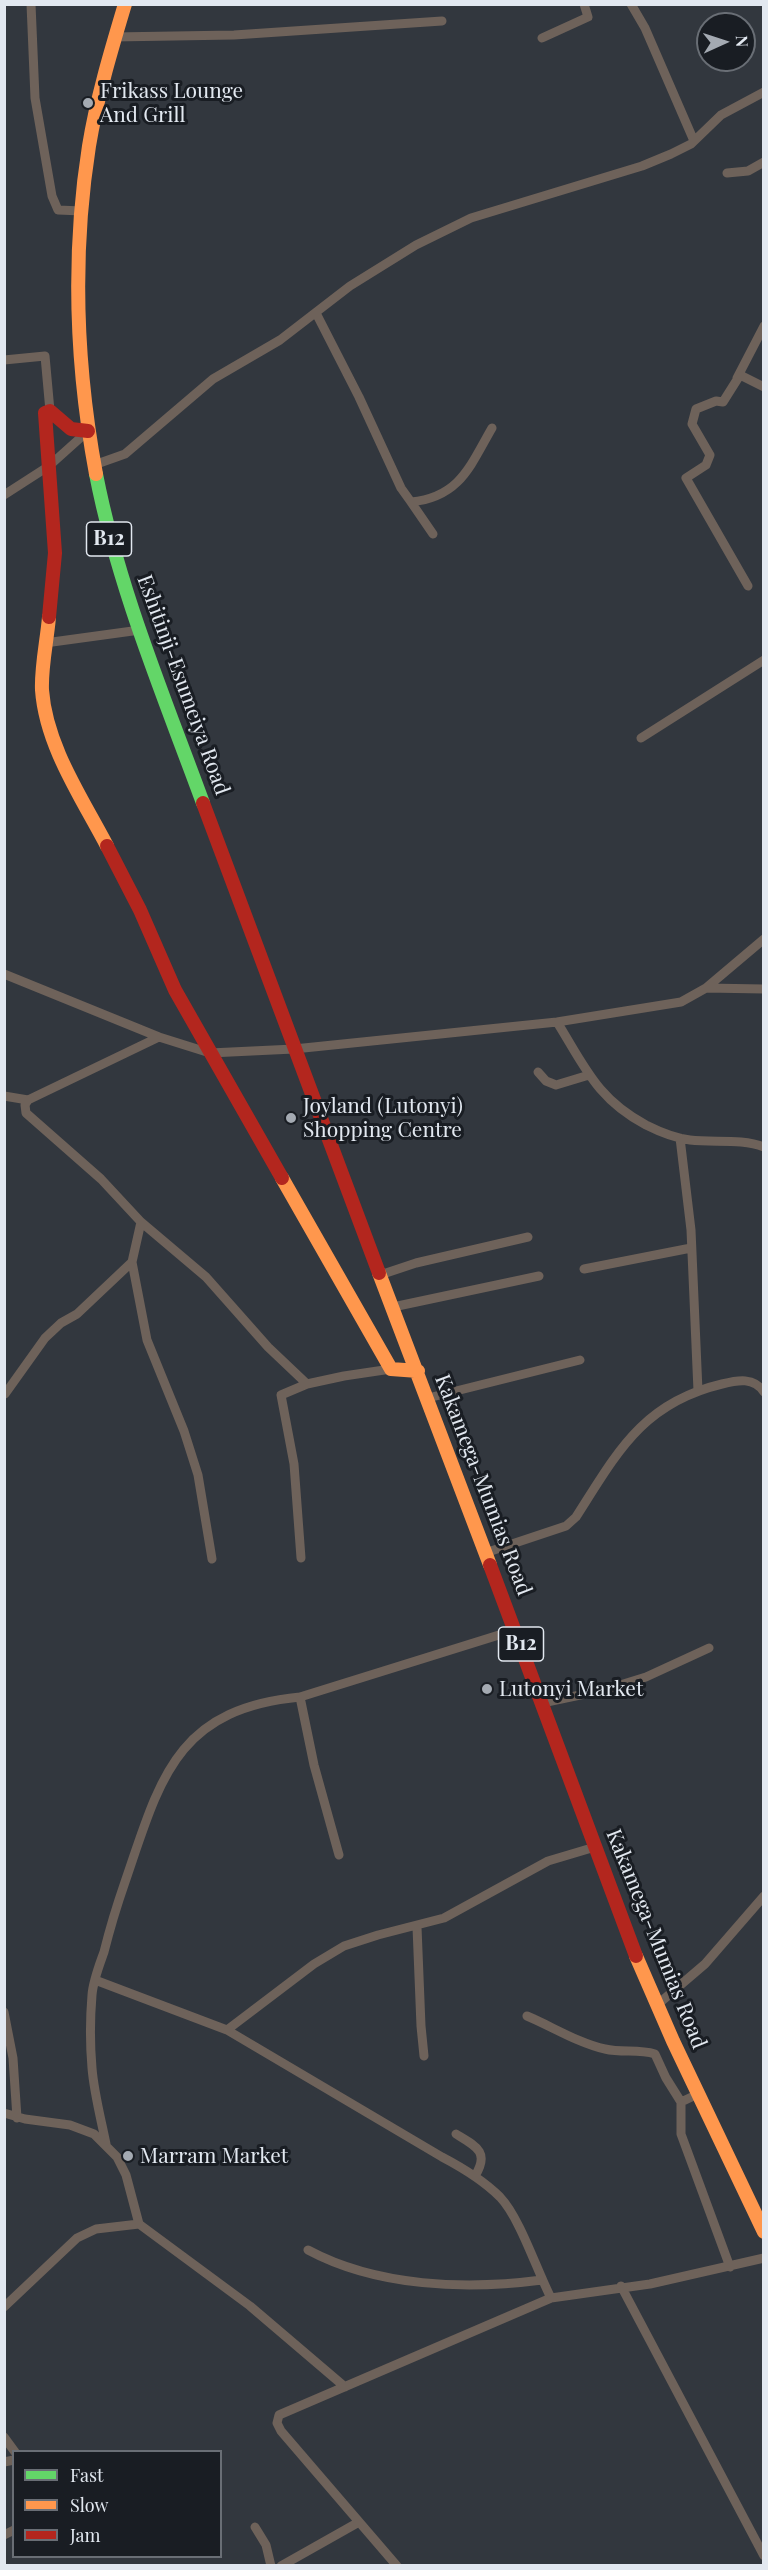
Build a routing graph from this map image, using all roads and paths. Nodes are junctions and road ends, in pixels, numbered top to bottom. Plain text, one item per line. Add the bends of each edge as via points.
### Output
1 (31, 4) edge
2 (125, 4) edge
3 (584, 4) edge
4 (631, 4) edge
5 (442, 21) dead end
6 (114, 37) junction
7 (542, 38) dead end
8 (764, 92) edge
9 (694, 141) junction
10 (764, 162) edge
11 (727, 173) dead end
12 (82, 211) junction
13 (316, 313) junction
14 (764, 326) edge
15 (4, 360) edge
16 (737, 378) junction
17 (764, 387) edge
18 (50, 411) junction
19 (492, 428) dead end
20 (88, 431) junction
21 (94, 465) junction
22 (49, 466) junction
23 (4, 495) edge
24 (411, 502) junction
25 (433, 534) dead end
26 (748, 586) dead end
27 (140, 630) junction
28 (45, 643) junction
29 (764, 660) edge
30 (641, 738) dead end
31 (764, 939) edge
32 (4, 974) edge
33 (706, 988) junction
34 (764, 989) edge
35 (557, 1022) junction
36 (159, 1037) junction
37 (294, 1049) junction
38 (210, 1053) junction
39 (538, 1072) dead end
40 (589, 1076) junction
41 (4, 1096) edge
42 (28, 1100) junction
43 (680, 1138) junction
44 (764, 1147) edge
45 (141, 1222) junction
46 (528, 1237) dead end
47 (691, 1248) junction
48 (132, 1262) junction
49 (584, 1269) dead end
50 (380, 1275) junction
51 (539, 1276) dead end
52 (393, 1307) junction
53 (580, 1360) dead end
54 (391, 1369) junction
55 (418, 1371) junction
56 (308, 1384) junction
57 (698, 1391) junction
58 (764, 1392) edge
59 (5, 1394) edge
60 (428, 1398) junction
61 (484, 1553) junction
62 (301, 1558) dead end
63 (212, 1559) dead end
64 (515, 1630) junction
65 (709, 1648) dead end
66 (300, 1697) junction
67 (542, 1703) junction
68 (595, 1847) junction
69 (339, 1855) dead end
70 (764, 1896) edge
71 (417, 1927) junction
72 (95, 1980) junction
73 (657, 2005) junction
74 (4, 2012) edge
75 (527, 2016) dead end
76 (226, 2030) junction
77 (424, 2056) dead end
78 (698, 2094) junction
79 (681, 2102) junction
80 (4, 2113) edge
81 (17, 2118) junction
82 (456, 2133) dead end
83 (106, 2144) junction
84 (475, 2176) junction
85 (139, 2224) junction
86 (764, 2232) edge
87 (308, 2250) dead end
88 (764, 2258) edge
89 (730, 2267) junction
90 (542, 2280) junction
91 (621, 2286) junction
92 (551, 2298) junction
93 (4, 2307) edge
94 (345, 2387) junction
95 (4, 2437) edge
96 (14, 2450) edge
97 (359, 2522) junction
98 (255, 2527) dead end
99 (764, 2556) edge
100 (271, 2565) edge
101 (281, 2565) edge
102 (397, 2565) edge

1 - 12 street via 35,98 52,196 58,210
2 - 6 main road, Eshitinji-Esumeiya Road / B12
3 - 7 street via 588,17
4 - 9 street
5 - 6 street via 234,35
6 - 12 main road, Eshitinji-Esumeiya Road / B12 via 86,166
8 - 9 street via 721,115
9 - 13 street via 642,166 471,218 416,245 350,286
10 - 11 street via 748,171
12 - 20 main road, Eshitinji-Esumeiya Road / B12 via 79,319
13 - 21 street via 280,340 213,379 125,454
13 - 24 street
14 - 16 street
15 - 18 street via 45,356
16 - 17 street via 740,375
16 - 26 street via 723,402 696,410 692,424 710,455 709,461 686,478
18 - 20 main road via 67,428
18 - 22 main road via 45,413
19 - 24 street via 467,471 448,491 431,500
20 - 21 main road, Eshitinji-Esumeiya Road / B12
20 - 22 street
21 - 27 main road, Eshitinji-Esumeiya Road / B12 via 108,534
22 - 23 street
22 - 28 main road via 55,553
24 - 25 street
27 - 28 street
27 - 37 main road, Eshitinji-Esumeiya Road / B12
28 - 38 main road via 42,689 47,721 61,758
29 - 30 street
31 - 33 street
32 - 36 street
33 - 34 street
33 - 35 street via 681,1002
35 - 37 street
35 - 40 street
36 - 38 street
36 - 42 street
37 - 38 street
37 - 50 main road, Kakamega-Mumias Road / B12
38 - 54 main road
39 - 40 street via 556,1085
40 - 43 street via 616,1107 654,1129
41 - 42 street
42 - 45 street via 25,1105 29,1118 101,1179
43 - 44 street
43 - 47 street
45 - 48 street
45 - 56 street via 206,1277 268,1347
46 - 50 street
47 - 49 street
47 - 57 street
48 - 59 street via 78,1314 45,1338
48 - 63 street via 147,1340 198,1475
50 - 52 main road, Kakamega-Mumias Road / B12
51 - 52 street
52 - 55 main road, Kakamega-Mumias Road / B12
53 - 60 street
54 - 55 main road
54 - 56 street
55 - 60 main road, Kakamega-Mumias Road / B12
56 - 62 street via 281,1395 294,1464
57 - 58 street via 748,1380
57 - 61 street via 659,1410 627,1439 576,1517 566,1526
60 - 61 main road, Kakamega-Mumias Road / B12
61 - 64 main road, Kakamega-Mumias Road / B12
64 - 66 street
64 - 67 main road, Kakamega-Mumias Road / B12
65 - 67 street via 646,1677
66 - 69 street
66 - 72 street via 245,1707 218,1720 184,1747 163,1777 154,1799
67 - 68 main road, Kakamega-Mumias Road / B12
68 - 71 street via 548,1861 458,1912
68 - 73 main road, Kakamega-Mumias Road / B12
70 - 73 street via 705,1965
71 - 76 street via 344,1946
71 - 77 street
72 - 76 street
72 - 83 street via 92,2069
73 - 78 main road, Kakamega-Mumias Road / B12
74 - 81 street via 13,2058
75 - 79 street via 602,2049 655,2054
76 - 84 street
78 - 79 street
78 - 86 main road, Kakamega-Mumias Road / B12
79 - 89 street via 681,2134
80 - 81 street
81 - 83 street via 82,2128
82 - 84 street via 482,2156 483,2164
83 - 85 street via 126,2175
84 - 90 street via 501,2198
85 - 93 street via 96,2229 76,2238
85 - 94 street via 250,2306
87 - 90 street via 390,2278 503,2285
88 - 89 street
89 - 91 street
90 - 92 street
91 - 92 street
91 - 99 street
92 - 94 street
94 - 97 street via 284,2412 277,2423
95 - 96 street
97 - 101 street
97 - 102 street
98 - 100 street via 266,2545

